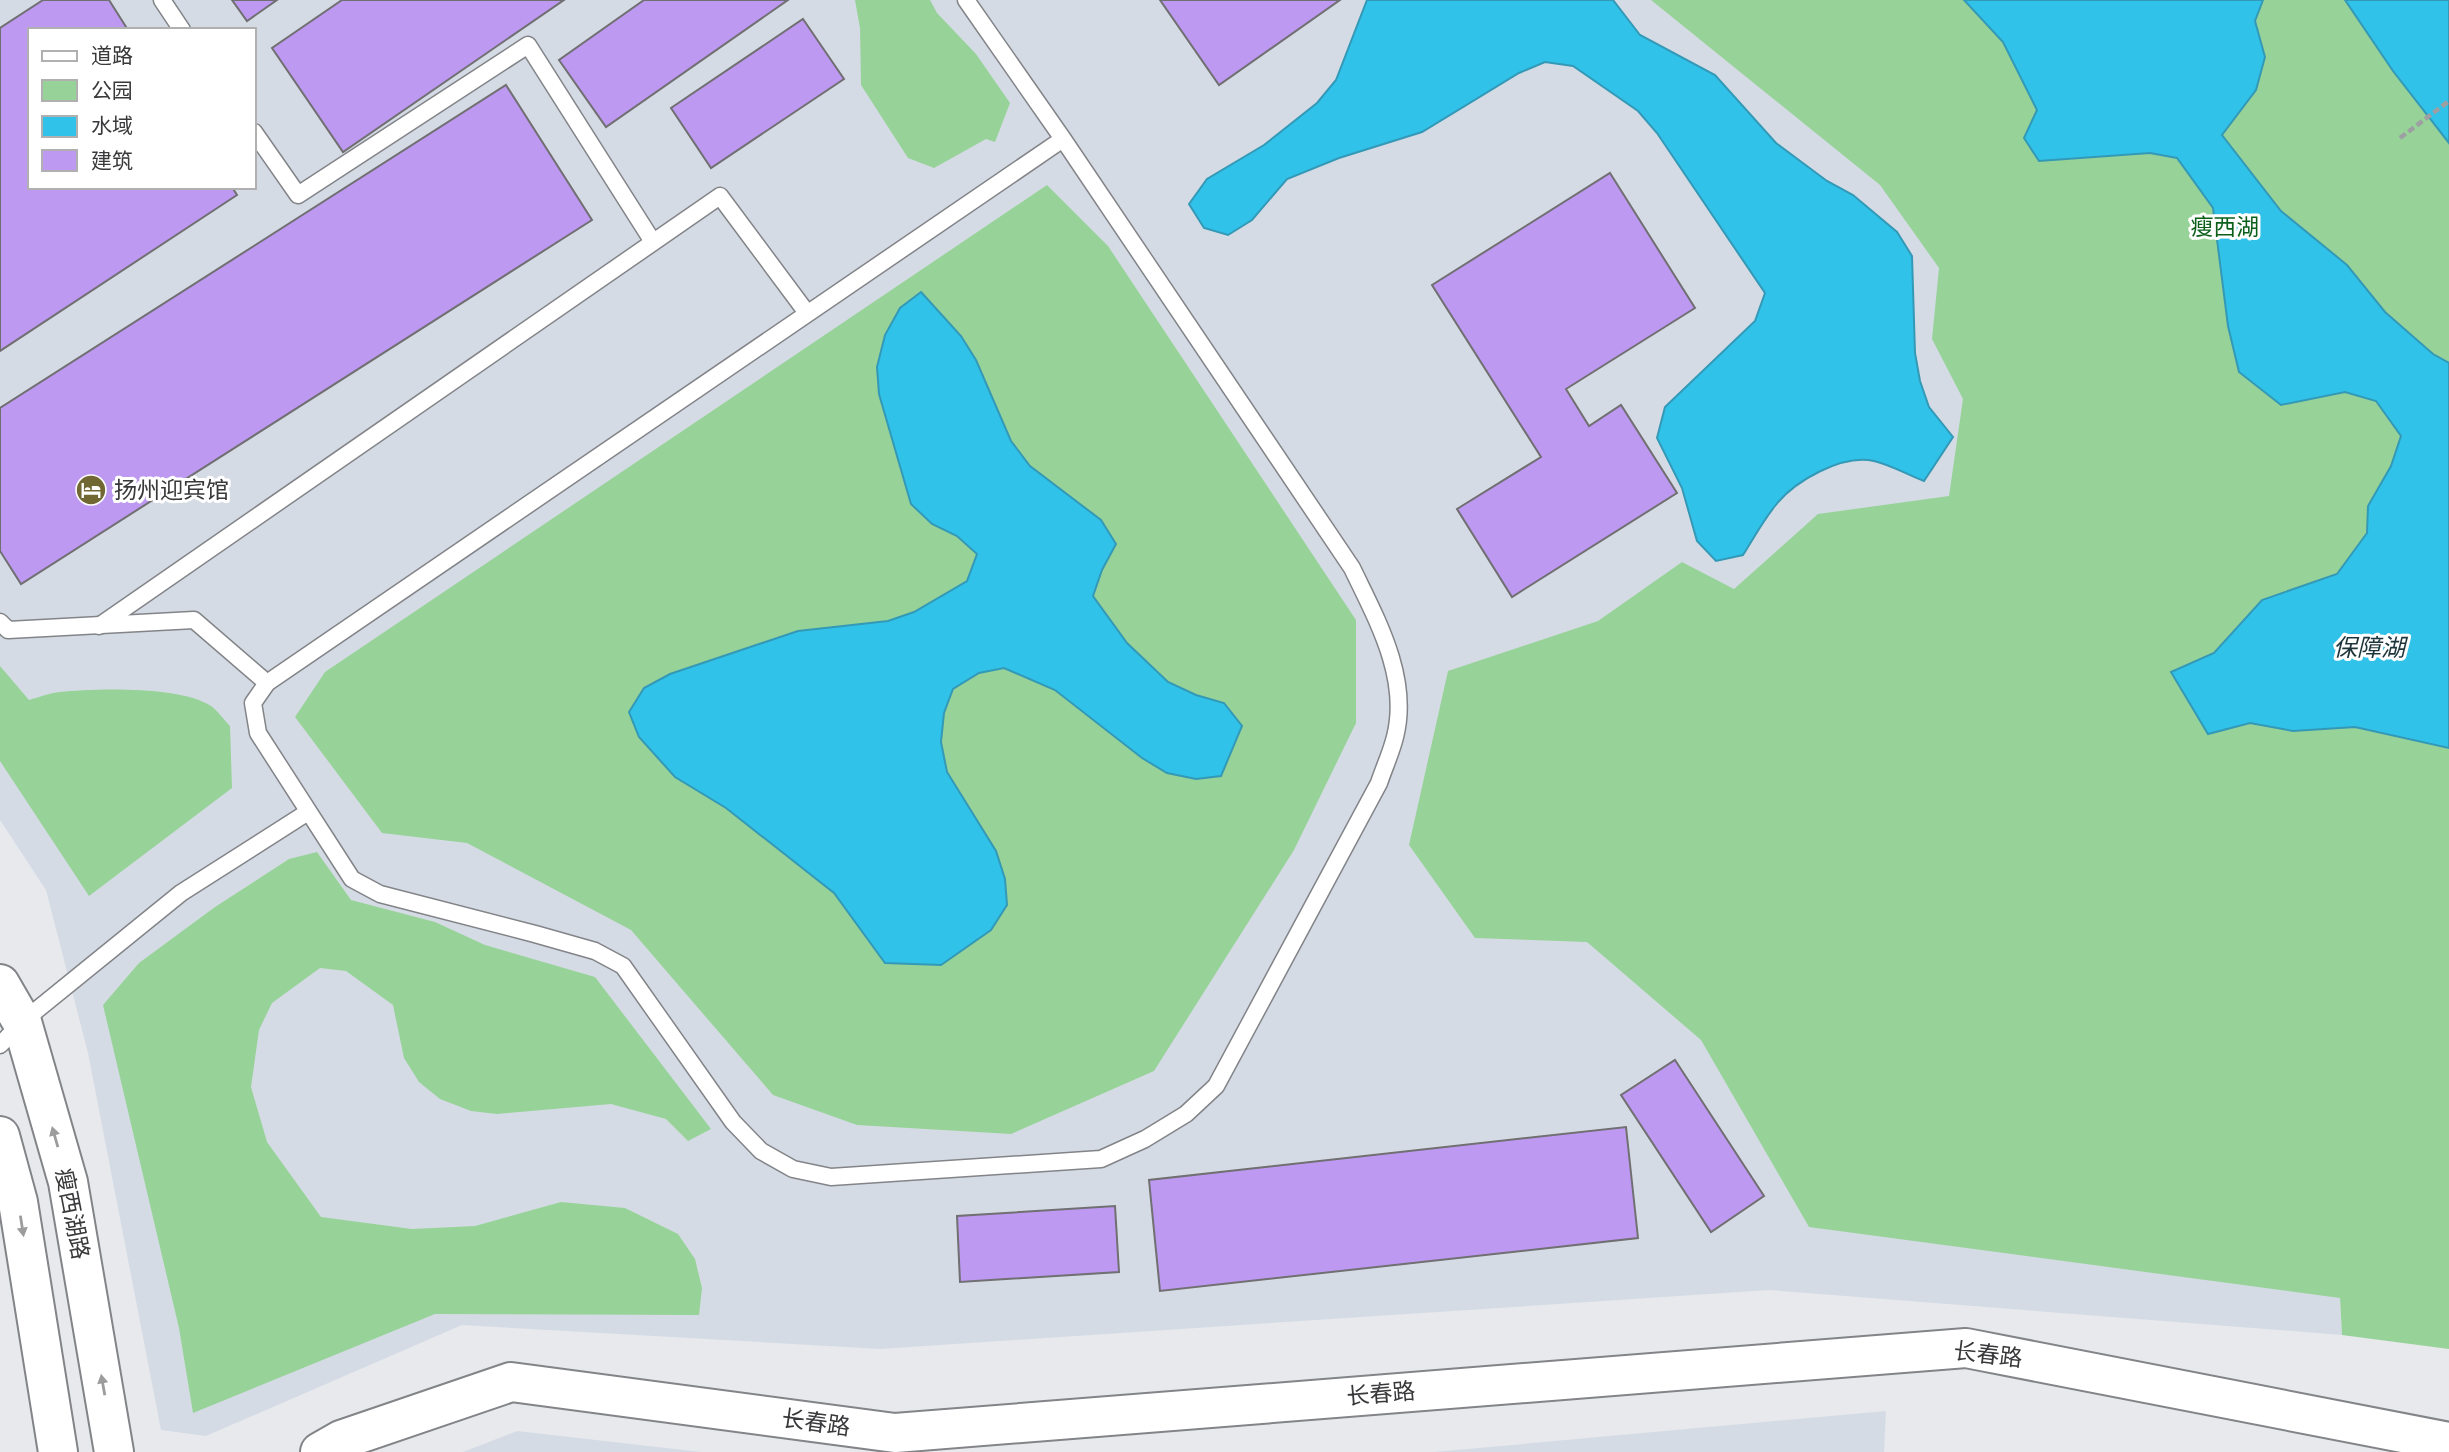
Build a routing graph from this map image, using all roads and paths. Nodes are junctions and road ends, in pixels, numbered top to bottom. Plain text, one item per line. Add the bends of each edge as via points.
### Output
1 (162, 0) edge
2 (965, 0) edge
3 (182, 28) edge
4 (2449, 101) edge
5 (256, 134) edge
6 (2400, 138) dead end
7 (1063, 139) junction
8 (653, 242) junction
9 (807, 313) junction
10 (0, 622) edge
11 (99, 626) junction
12 (267, 683) junction
13 (308, 812) junction
14 (0, 984) edge
15 (11, 1034) edge
16 (0, 1136) edge
17 (2449, 1442) edge
18 (58, 1452) edge
19 (114, 1452) edge
20 (320, 1452) edge

1 - 3 lane
2 - 7 lane
4 - 6 path
5 - 8 lane via 298,195 528,45
7 - 9 lane
7 - 13 lane via 1352,568 1383,633 1398,689 1395,735 1379,783 1216,1086 1186,1114 1101,1159 831,1177 793,1169 761,1151 733,1122 623,967 595,951 380,894 352,879
8 - 9 lane via 720,196
8 - 11 lane
9 - 12 lane
10 - 11 lane via 8,631
11 - 12 lane via 194,620
12 - 13 lane via 253,703 258,733
13 - 15 lane via 181,893
14 - 15 street, 瘦西湖路
19 -> 15 street, 瘦西湖路 via 68,1182
16 -> 18 street via 18,1202
17 - 20 street, 长春路 via 1966,1348 895,1433 511,1382 341,1440

